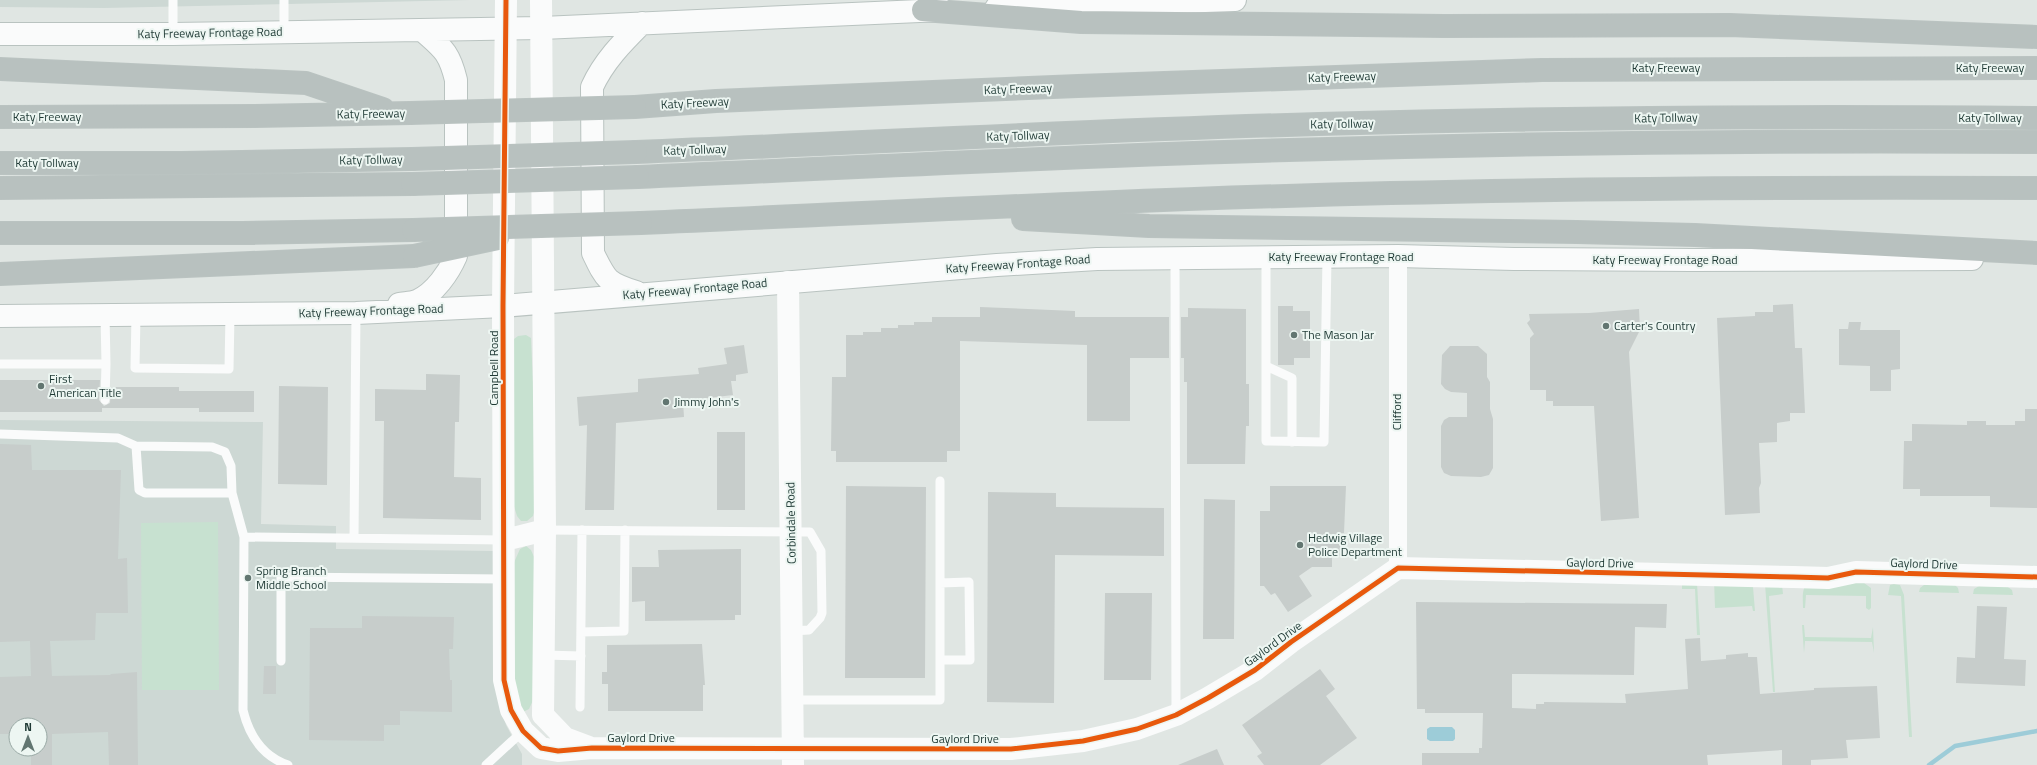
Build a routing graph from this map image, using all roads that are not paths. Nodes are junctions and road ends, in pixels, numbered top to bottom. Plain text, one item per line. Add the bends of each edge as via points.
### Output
1 (173, 0) edge
2 (284, 0) edge
3 (506, 0) edge
4 (541, 0) edge
5 (1235, 0) edge
6 (923, 10) junction
7 (642, 23) junction
8 (505, 28) junction
9 (542, 28) junction
10 (422, 30) junction
11 (284, 32) junction
12 (0, 34) edge
13 (174, 34) junction
14 (2037, 37) edge
15 (2037, 68) edge
16 (0, 69) edge
17 (404, 113) junction
18 (0, 117) edge
19 (2037, 118) edge
20 (2037, 142) edge
21 (0, 163) edge
22 (0, 188) edge
23 (2037, 188) edge
24 (896, 212) junction
25 (550, 227) junction
26 (0, 233) edge
27 (2037, 253) edge
28 (1398, 256) junction
29 (1266, 257) junction
30 (1327, 257) junction
31 (1175, 258) junction
32 (2037, 259) edge
33 (0, 274) edge
34 (788, 282) junction
35 (642, 294) junction
36 (544, 302) junction
37 (503, 306) junction
38 (356, 313) junction
39 (230, 314) junction
40 (105, 315) junction
41 (136, 315) junction
42 (0, 316) edge
43 (0, 364) edge
44 (106, 364) junction
45 (1266, 366) junction
46 (105, 400) dead end
47 (0, 434) edge
48 (1292, 442) junction
49 (136, 446) junction
50 (940, 481) dead end
51 (232, 493) junction
52 (545, 530) junction
53 (582, 530) junction
54 (625, 530) junction
55 (791, 531) junction
56 (244, 537) junction
57 (354, 538) junction
58 (505, 540) junction
59 (1398, 568) junction
60 (2037, 577) edge
61 (505, 579) junction
62 (940, 583) junction
63 (792, 631) junction
64 (581, 632) junction
65 (544, 655) junction
66 (581, 656) junction
67 (940, 660) junction
68 (280, 661) dead end
69 (792, 700) junction
70 (580, 707) dead end
71 (544, 715) junction
72 (1176, 715) junction
73 (523, 731) junction
74 (592, 748) junction
75 (793, 757) edge
76 (288, 765) edge
77 (486, 765) edge

1 - 13 lane
2 - 11 lane
3 - 8 main road, Campbell Road
4 - 9 main road
5 - 6 main road, Katy Freeway Frontage Road
6 - 7 main road, Katy Freeway Frontage Road
6 - 14 highway via 1081,22 1444,26 1730,25
7 - 9 main road, Katy Freeway Frontage Road
7 - 35 main road via 600,68 592,86 593,253 605,277 616,286
8 - 9 main road, Katy Freeway Frontage Road
8 - 10 main road, Katy Freeway Frontage Road
8 - 37 main road, Campbell Road
9 - 36 main road
10 - 11 main road, Katy Freeway Frontage Road
10 - 38 main road via 446,52 452,62 456,80 456,256 450,271 418,301
11 - 13 main road, Katy Freeway Frontage Road
12 - 13 main road, Katy Freeway Frontage Road
15 - 17 highway, Katy Freeway, bridge via 1542,70 1078,86 635,107
16 - 17 highway via 306,82
17 - 18 highway, Katy Freeway
19 - 21 highway, Katy Tollway, bridge via 1825,116 1539,119 1335,124 412,159 180,164
20 - 22 highway, Katy Tollway, bridge via 1566,143 1340,148 412,184
23 - 24 highway via 1514,190
24 - 25 highway, bridge
24 - 27 highway via 1149,226 1688,235
25 - 26 highway, bridge via 234,233
25 - 33 highway, bridge via 414,256
28 - 30 main road, Katy Freeway Frontage Road
28 - 32 main road, Katy Freeway Frontage Road via 1692,260
28 - 59 street, Clifford
29 - 30 main road, Katy Freeway Frontage Road
29 - 31 main road, Katy Freeway Frontage Road
29 - 45 lane
30 - 48 lane via 1324,442
31 - 34 main road, Katy Freeway Frontage Road via 1032,262
31 - 72 lane
34 - 35 main road, Katy Freeway Frontage Road
34 - 55 main road, Corbindale Road
35 - 36 main road, Katy Freeway Frontage Road
36 - 37 main road, Katy Freeway Frontage Road
36 - 52 main road
37 - 38 main road, Katy Freeway Frontage Road
37 - 58 main road, Campbell Road
38 - 39 main road, Katy Freeway Frontage Road
38 - 57 lane
39 - 41 main road, Katy Freeway Frontage Road
39 - 41 lane via 229,369 135,368
40 - 41 main road, Katy Freeway Frontage Road
40 - 42 main road, Katy Freeway Frontage Road
40 - 44 lane
43 - 44 lane
44 - 46 lane
45 - 48 lane via 1292,378
45 - 48 lane via 1266,441
47 - 49 lane via 118,438
49 - 51 lane via 212,447 225,452 231,466
49 - 51 lane via 137,483 139,490 145,493
50 - 62 lane
51 - 56 lane
52 - 53 lane
52 - 58 main road
52 - 65 main road
53 - 54 lane
53 - 64 lane
54 - 55 lane
54 - 64 lane via 624,631
55 - 63 main road, Corbindale Road
55 - 63 lane via 810,532 819,544 822,598 822,613 813,627 809,630
56 - 57 lane
56 - 76 lane via 243,710 247,728 256,742 280,762
57 - 58 lane
58 - 61 main road, Campbell Road
59 - 60 main road, Gaylord Drive via 1828,578 1856,572
59 - 72 main road, Gaylord Drive via 1255,670
61 - 68 lane via 281,577
61 - 73 main road, Campbell Road via 504,680 511,710
62 - 67 lane
62 - 67 lane via 969,582 970,660
63 - 69 main road, Corbindale Road
64 - 66 lane
65 - 66 lane
65 - 71 main road
66 - 70 lane
67 - 69 lane via 940,700
69 - 75 main road, Corbindale Road
71 - 73 main road
71 - 74 main road, Gaylord Drive via 565,738
72 - 75 main road, Gaylord Drive via 1137,729 1083,741 1011,749
73 - 74 main road, Gaylord Drive via 541,748 558,751
73 - 77 lane
74 - 75 main road, Gaylord Drive

